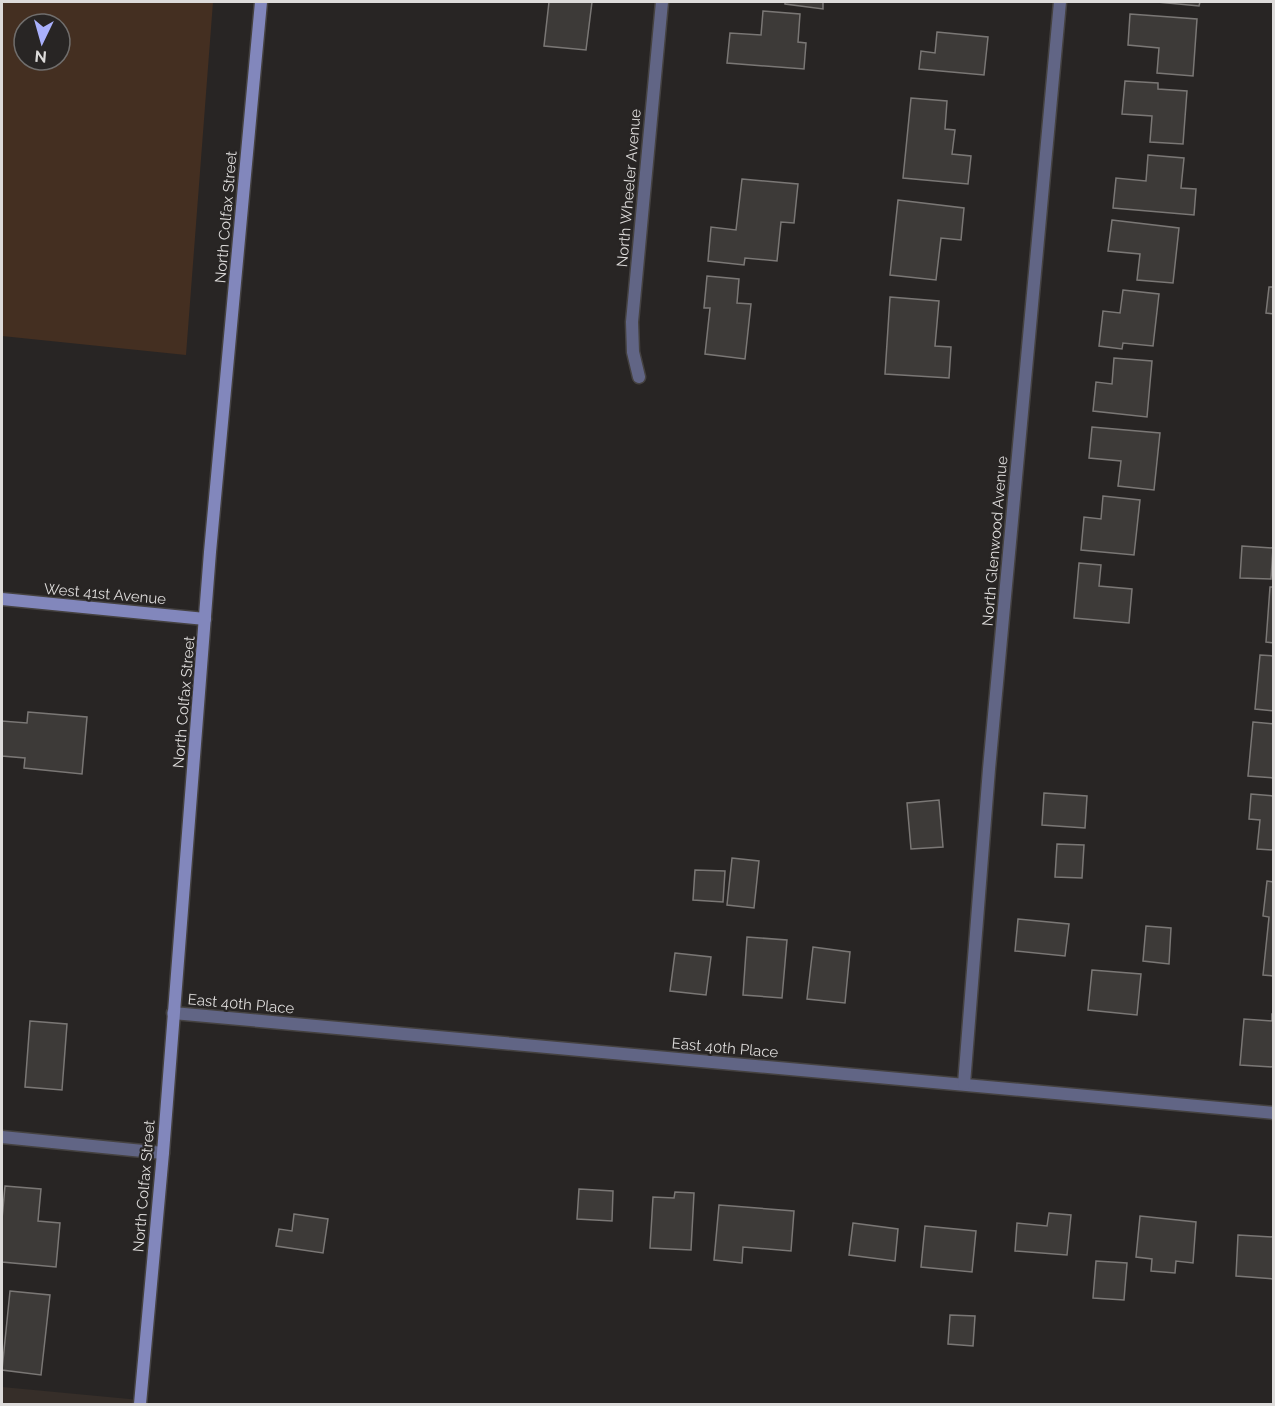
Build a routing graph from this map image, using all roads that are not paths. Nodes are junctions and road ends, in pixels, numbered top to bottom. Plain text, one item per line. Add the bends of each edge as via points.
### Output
1 (261, 2) edge
2 (662, 2) edge
3 (1060, 2) edge
4 (639, 376) dead end
5 (2, 599) edge
6 (205, 619) junction
7 (173, 1013) junction
8 (964, 1084) junction
9 (1274, 1113) edge
10 (2, 1137) edge
11 (163, 1153) junction
12 (140, 1404) edge

1 - 6 street, North Colfax Street
2 - 4 street, North Wheeler Avenue via 632,322
3 - 8 street, North Glenwood Avenue
5 - 6 street, West 41st Avenue
6 - 7 street, North Colfax Street
7 - 8 street, East 40th Place
7 - 11 street, North Colfax Street
8 - 9 street, East 40th Place
10 - 11 street
11 - 12 street, North Colfax Street

